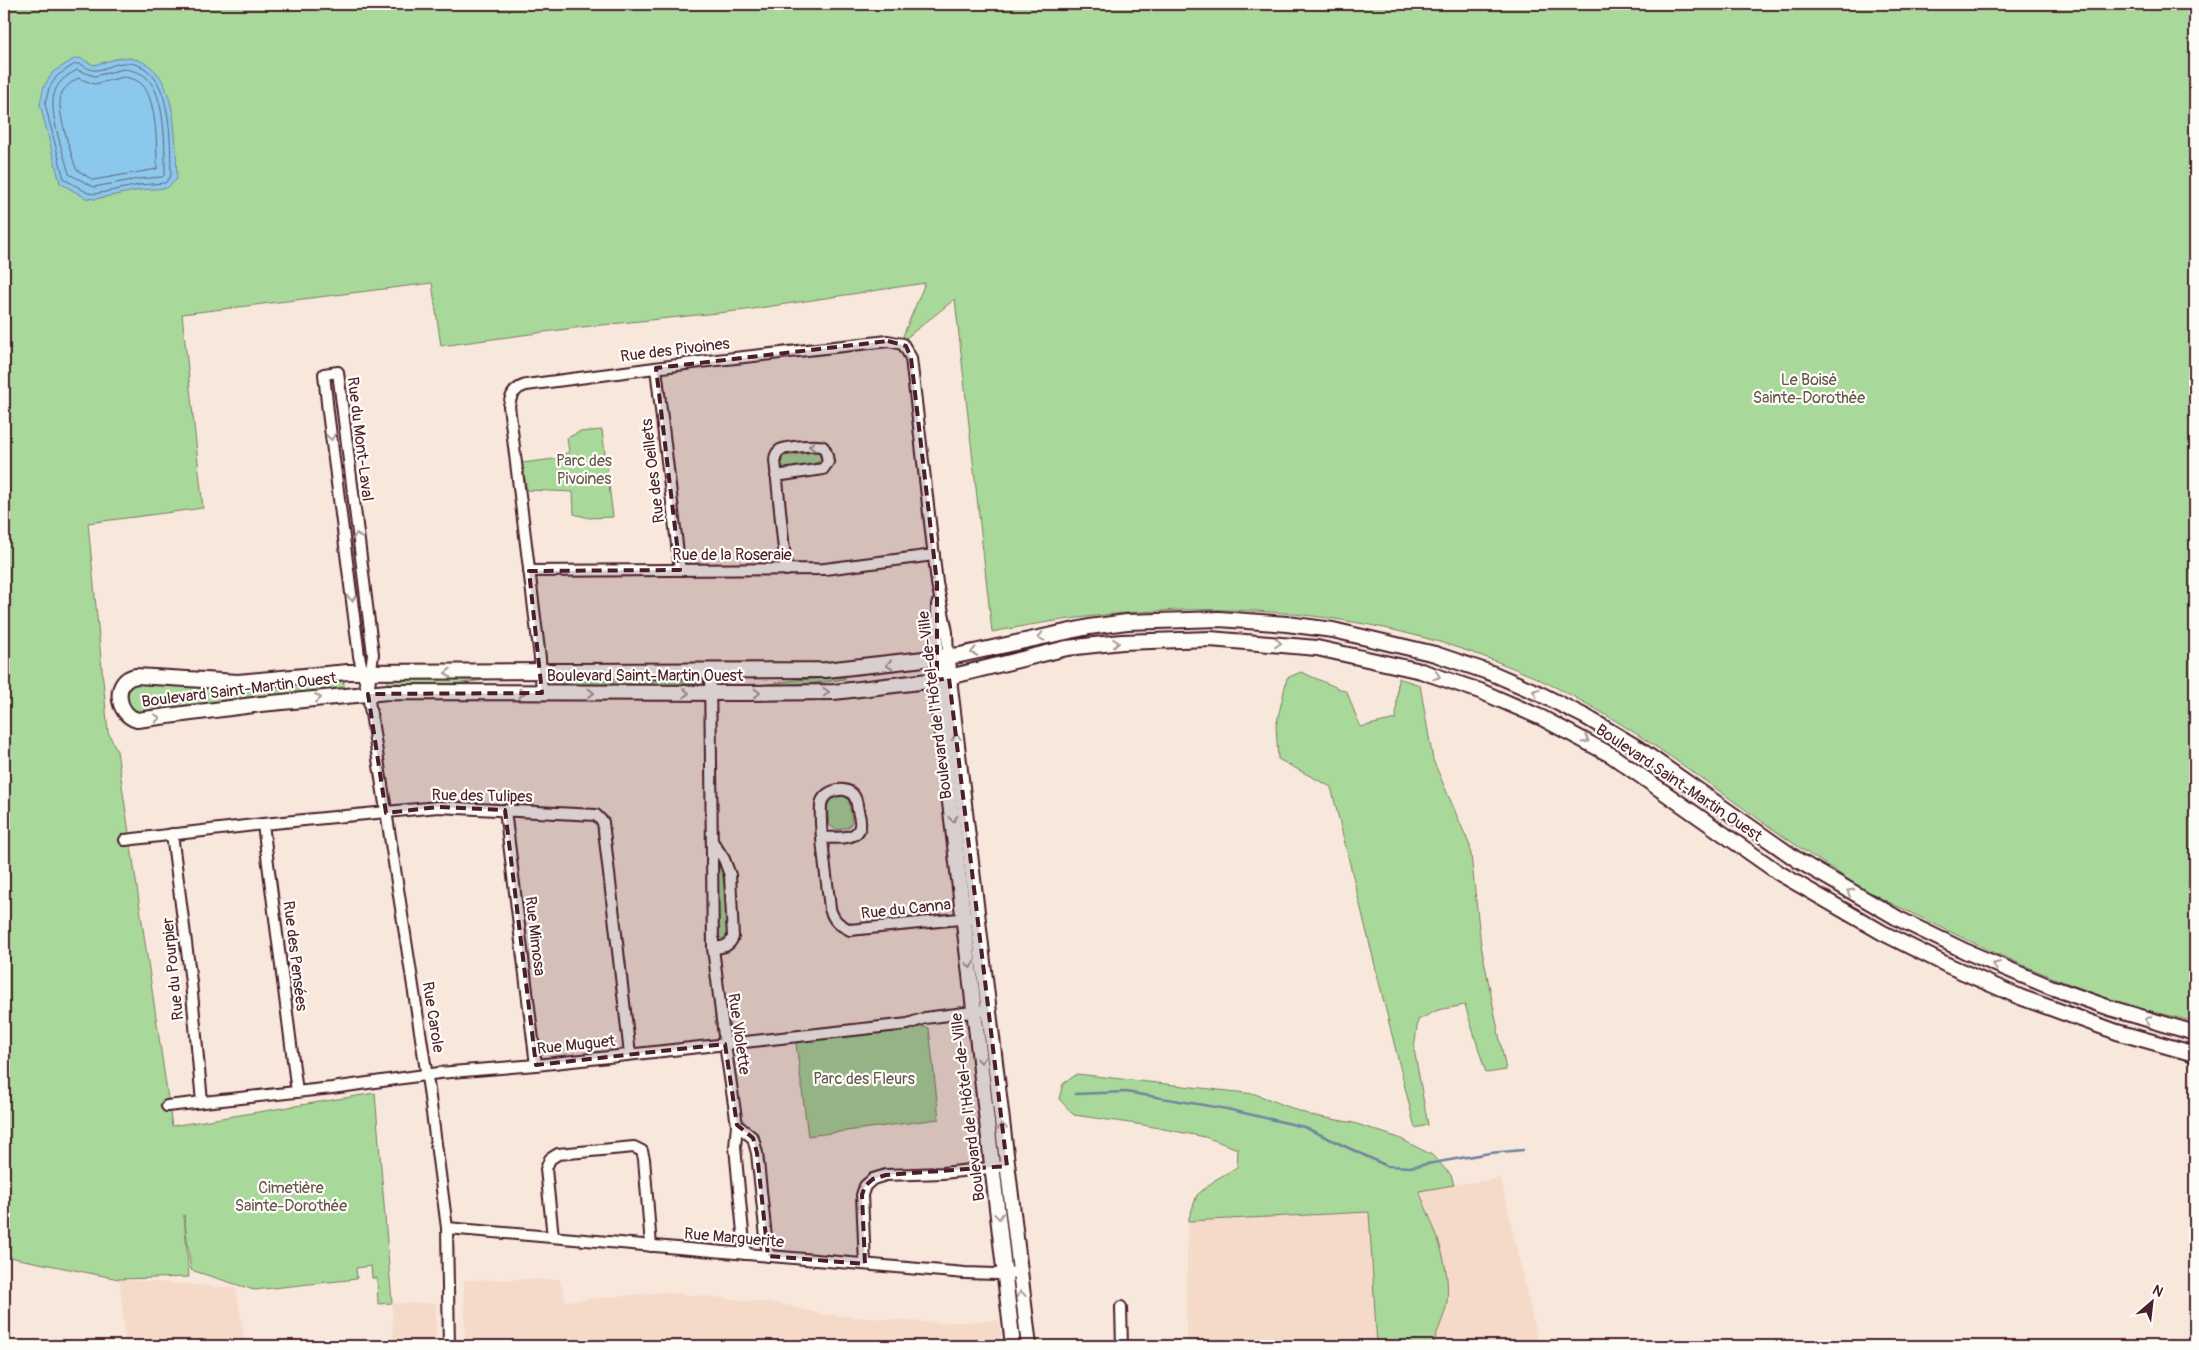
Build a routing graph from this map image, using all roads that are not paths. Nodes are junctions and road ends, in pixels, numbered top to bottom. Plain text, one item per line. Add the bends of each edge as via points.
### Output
1 (656, 368) junction
2 (776, 476) junction
3 (934, 555) junction
4 (680, 570) junction
5 (786, 570) junction
6 (529, 571) junction
7 (937, 583) joint
8 (943, 657) junction
9 (541, 671) junction
10 (710, 672) junction
11 (366, 673) junction
12 (943, 679) junction
13 (542, 693) junction
14 (368, 694) junction
15 (710, 694) junction
16 (505, 810) junction
17 (386, 814) junction
18 (263, 824) junction
19 (172, 834) junction
20 (823, 838) junction
21 (125, 840) dead end
22 (712, 841) junction
23 (971, 918) junction
24 (713, 948) junction
25 (982, 1011) junction
26 (2195, 1033) edge
27 (724, 1044) junction
28 (630, 1054) junction
29 (2195, 1054) edge
30 (536, 1065) junction
31 (427, 1075) junction
32 (297, 1092) junction
33 (202, 1102) junction
34 (167, 1106) dead end
35 (737, 1125) junction
36 (1000, 1167) junction
37 (447, 1228) junction
38 (553, 1237) junction
39 (651, 1246) junction
40 (745, 1254) junction
41 (768, 1256) junction
42 (865, 1264) junction
43 (1012, 1273) junction
44 (1121, 1307) dead end
45 (449, 1346) edge
46 (1013, 1346) edge
47 (1028, 1346) edge
48 (1122, 1346) edge

1 - 3 street, Rue des Pivoines via 888,341 903,344 911,358
1 - 4 street, Rue des Oeillets
1 - 6 street, Rue des Pivoines via 526,385 513,393 509,406
2 -> 2 street via 823,470 828,462 826,450 815,445 782,449 775,456
2 - 5 street
3 - 5 street, Rue de la Roseraie via 872,565
3 - 7 street, Rue des Pivoines
4 - 5 street, Rue de la Roseraie
4 - 6 street, Rue de la Roseraie
6 - 9 street, Rue des Pivoines
7 - 8 street, Boulevard de l'Hôtel-de-Ville
8 -> 10 main road, Boulevard Saint-Martin Ouest via 826,670
8 - 12 main road, Boulevard de l'Hôtel-de-Ville
26 -> 8 main road, Boulevard Saint-Martin Ouest via 2081,999 1954,946 1806,865 1597,723 1517,684 1435,654 1333,630 1208,618 1096,625
9 - 10 main road, Boulevard Saint-Martin Ouest
9 -> 11 main road, Boulevard Saint-Martin Ouest
9 - 13 street, Rue des Pivoines
10 - 15 street, Rue Violette
11 -> 11 street, Rue du Mont-Laval via 372,654 338,372 324,374 359,656
11 - 14 street, Rue Carole
11 -> 14 main road, Boulevard Saint-Martin Ouest via 238,682 136,676 123,684 120,700 126,714 137,720
15 -> 12 main road, Boulevard Saint-Martin Ouest via 834,692
12 - 23 main road, Boulevard de l'Hôtel-de-Ville
12 -> 29 main road, Boulevard Saint-Martin Ouest via 1084,645 1189,639 1317,648 1421,671 1486,693 1580,737 1656,785 1779,872 1842,911 1924,954 2056,1011
14 -> 13 main road, Boulevard Saint-Martin Ouest
13 -> 15 main road, Boulevard Saint-Martin Ouest
14 - 17 street, Rue Carole
15 - 22 street, Rue Violette
16 - 17 street, Rue des Tulipes via 438,807
16 - 28 street, Rue des Tulipes via 596,816 603,822
16 - 30 street, Rue Mimosa
17 - 18 street, Rue des Tulipes
17 - 31 street, Rue Carole
18 - 19 street, Rue des Tulipes
18 - 32 street, Rue des Pensées
19 - 21 street, Rue des Tulipes
19 - 33 street, Rue du Pourpier
20 - 20 street, Rue du Canna via 853,836 858,832 857,803 853,794 846,790 824,796 821,803
20 - 23 street, Rue du Canna via 830,909 839,925 850,930
22 - 24 street, Rue Violette
22 - 24 street via 730,875 733,937 727,946
23 - 25 main road, Boulevard de l'Hôtel-de-Ville
24 - 27 street, Rue Violette
25 - 27 street, Rue Muguet via 925,1018 908,1024
25 - 36 main road, Boulevard de l'Hôtel-de-Ville
27 - 28 street, Rue Muguet
27 - 35 street, Rue Violette
28 - 30 street, Rue Muguet
30 - 31 street, Rue Muguet
31 - 32 street, Rue Muguet
31 - 37 street, Rue Carole
32 - 33 street, Rue Muguet
33 - 34 street, Rue Muguet
35 - 40 street, Rue Violette via 735,1147
35 - 41 street via 753,1138 757,1153
36 - 42 street via 886,1175 873,1179 864,1186 862,1195
36 - 43 main road, Boulevard de l'Hôtel-de-Ville
37 - 38 street, Rue Marguerite
37 - 45 street, Rue Carole
38 - 39 street, Rue Marguerite
38 - 39 street via 546,1170 550,1159 558,1154 634,1147 642,1151 644,1159
39 - 40 street, Rue Marguerite
40 - 41 street, Rue Marguerite
41 - 42 street, Rue Marguerite
42 - 43 street, Rue Marguerite via 975,1274
43 - 46 main road, Boulevard de l'Hôtel-de-Ville
47 -> 43 main road, Boulevard de l'Hôtel-de-Ville
44 - 48 street

